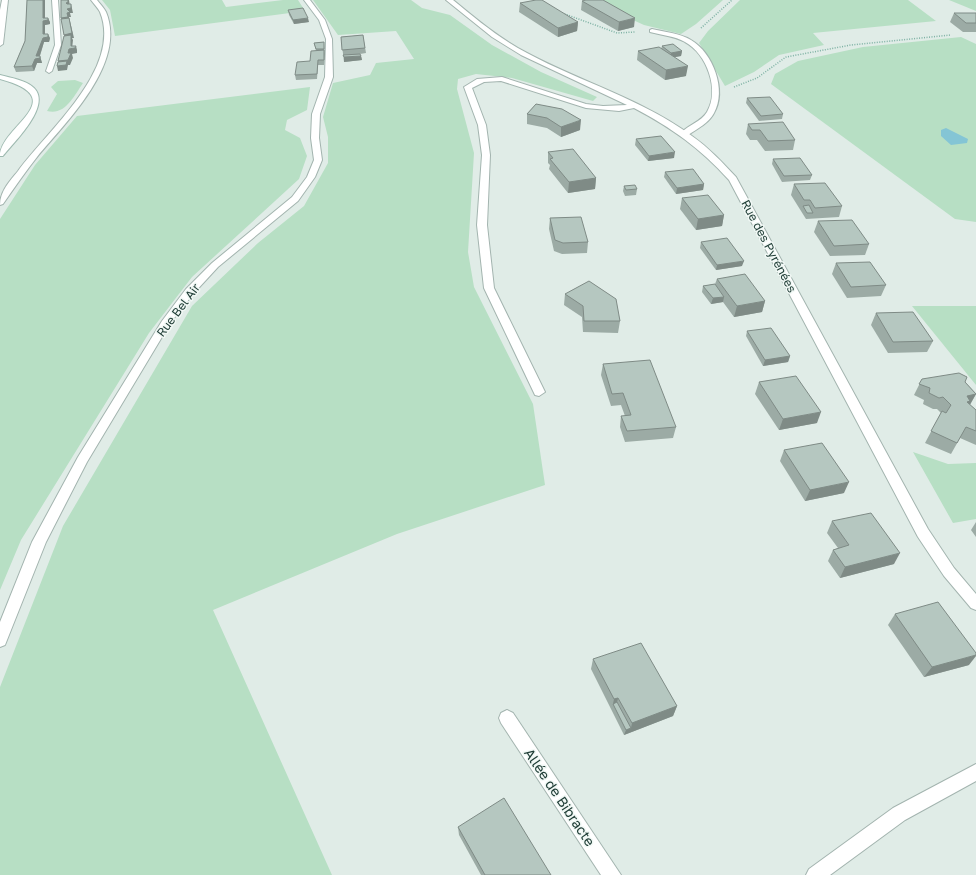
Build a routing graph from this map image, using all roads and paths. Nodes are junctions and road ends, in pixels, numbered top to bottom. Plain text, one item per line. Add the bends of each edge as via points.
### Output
1 (5, 0) edge
2 (55, 0) edge
3 (94, 0) edge
4 (307, 0) edge
5 (449, 0) edge
6 (732, 0) edge
7 (559, 11) edge
8 (652, 31) joint
9 (951, 35) dead end
10 (688, 42) junction
11 (0, 44) edge
12 (49, 71) dead end
13 (0, 77) edge
14 (716, 95) junction
15 (633, 106) junction
16 (686, 133) junction
17 (0, 154) edge
18 (0, 202) edge
19 (539, 392) dead end
20 (976, 604) edge
21 (0, 640) edge
22 (507, 718) dead end
23 (976, 772) edge
24 (612, 875) edge
25 (815, 875) edge

1 - 11 street
2 - 12 street via 58,45
3 - 18 street via 103,12 107,32 104,55 98,72 88,90 32,158
4 - 21 street, Rue Bel Air via 322,20 329,40 329,77 316,114 315,138 318,160 311,177 295,199 216,265 190,291 167,321 82,460 39,542
5 - 15 street, Rue des Pyrénées via 507,45
6 - 10 path
7 - 8 path via 618,33
8 - 10 street
9 - 14 path via 851,45 786,57 756,78
10 - 14 street via 701,53 709,68 715,82
13 - 17 street via 29,86 35,91 37,102
14 - 16 street via 710,115
15 - 16 street, Rue des Pyrénées
15 - 19 street via 619,110 597,109 502,79 486,79 468,87 482,125 486,155 482,225 489,288
16 - 20 street, Rue des Pyrénées via 721,163 733,179 919,527
22 - 24 street, Allée de Bibracte
23 - 25 street via 899,814

